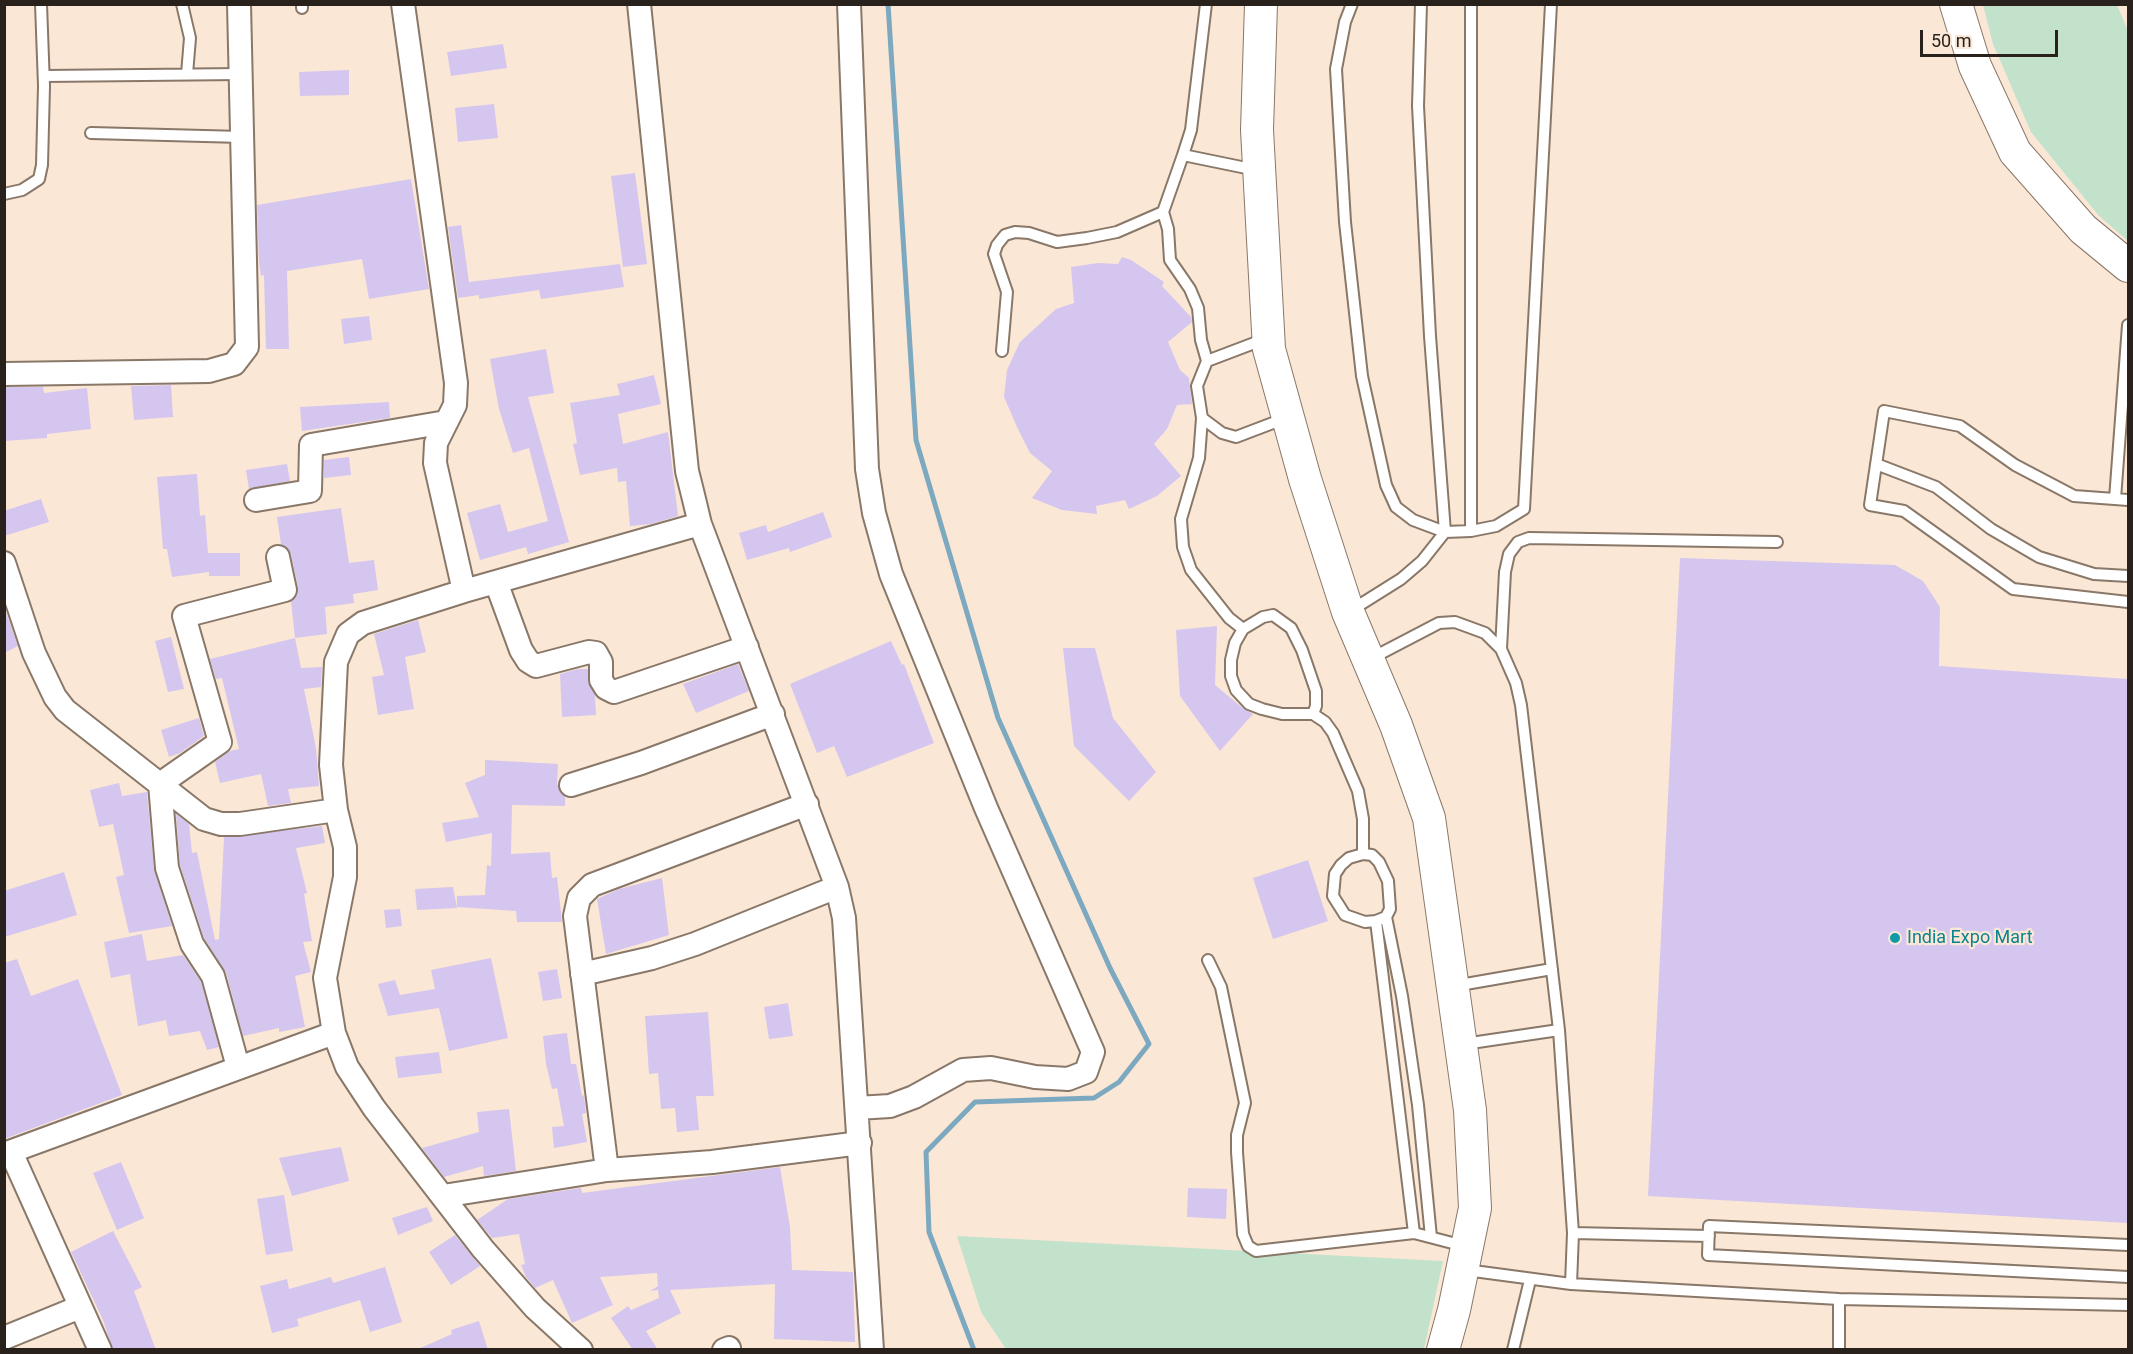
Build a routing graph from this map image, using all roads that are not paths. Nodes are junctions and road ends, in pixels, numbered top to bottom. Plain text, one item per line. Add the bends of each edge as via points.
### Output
1 (40, 4) edge
2 (182, 4) edge
3 (239, 4) edge
4 (403, 4) edge
5 (639, 4) edge
6 (849, 4) edge
7 (1206, 4) edge
8 (1261, 4) edge
9 (1352, 4) edge
10 (1420, 4) edge
11 (1471, 4) edge
12 (1551, 4) edge
13 (1956, 4) edge
14 (187, 74) junction
15 (241, 74) junction
16 (44, 76) junction
17 (91, 132) dead end
18 (242, 137) junction
19 (1183, 155) junction
20 (1259, 171) junction
21 (4, 194) edge
22 (1163, 212) junction
23 (2128, 266) edge
24 (2128, 325) edge
25 (1269, 338) junction
26 (1002, 351) dead end
27 (1207, 361) junction
28 (4, 374) edge
29 (1288, 417) junction
30 (1202, 418) junction
31 (446, 422) junction
32 (1876, 465) junction
33 (2115, 499) junction
34 (256, 500) dead end
35 (2128, 500) edge
36 (700, 524) junction
37 (1471, 531) junction
38 (1445, 532) junction
39 (1777, 542) dead end
40 (278, 557) dead end
41 (4, 563) edge
42 (2128, 576) edge
43 (496, 582) junction
44 (464, 591) junction
45 (2128, 602) edge
46 (1348, 612) junction
47 (1243, 629) junction
48 (747, 647) junction
49 (1501, 649) junction
50 (1370, 659) junction
51 (773, 714) junction
52 (1312, 714) junction
53 (160, 784) junction
54 (571, 785) dead end
55 (807, 804) junction
56 (336, 810) junction
57 (1363, 854) junction
58 (837, 887) junction
59 (1381, 919) junction
60 (1208, 960) dead end
61 (1552, 969) junction
62 (582, 974) junction
63 (1453, 987) junction
64 (1559, 1030) junction
65 (334, 1033) junction
66 (1461, 1044) junction
67 (238, 1067) junction
68 (857, 1108) junction
69 (860, 1143) junction
70 (8, 1153) edge
71 (607, 1170) junction
72 (442, 1196) junction
73 (1414, 1233) junction
74 (1573, 1233) junction
75 (1709, 1236) junction
76 (1431, 1237) junction
77 (2128, 1245) edge
78 (1465, 1258) junction
79 (2128, 1277) edge
80 (1530, 1280) junction
81 (1571, 1284) junction
82 (1839, 1299) junction
83 (2128, 1305) edge
84 (80, 1307) junction
85 (4, 1338) edge
86 (100, 1350) edge
87 (580, 1350) edge
88 (872, 1350) edge
89 (1443, 1350) edge
90 (1513, 1350) edge
91 (1839, 1350) edge

1 - 16 lane
2 - 14 lane via 190,38
3 - 15 street
4 - 31 street via 456,383 455,405
5 - 36 street via 687,471
6 - 68 street via 867,469 874,513 891,574 986,808 1093,1052 1086,1072 1068,1078 1035,1077 991,1068 963,1070 890,1106
7 - 19 lane via 1191,130
8 - 20 street
9 - 38 lane via 1336,69 1345,222 1362,376 1386,485 1396,507 1413,520
10 - 38 lane via 1418,106
11 - 37 lane
12 - 37 lane via 1524,509 1496,526
13 - 23 street via 1975,66 2015,152 2084,229
14 - 15 lane
14 - 16 lane
15 - 18 street
16 - 21 lane via 39,179 22,190
17 - 18 lane
18 - 28 street via 247,347 234,364 209,371
19 - 20 lane
19 - 22 lane
20 - 25 street
22 - 26 lane via 1117,232 1057,242 1029,233 1005,235 994,254 1007,292
22 - 27 lane via 1170,260 1198,308
24 - 33 lane
25 - 27 lane
25 - 29 street
27 - 30 lane via 1197,386
29 - 30 lane via 1236,437 1222,433
29 - 46 street
30 - 47 lane via 1199,458 1181,519 1183,547 1191,570 1229,618
31 - 34 street via 311,445 310,491
31 - 44 street via 436,442 435,463
32 - 33 lane via 1884,411 1960,426 2015,465 2074,496
32 - 42 lane via 1936,487 1991,529 2039,557 2094,574
32 - 45 lane via 1870,505 1904,511 2013,589
33 - 35 lane
36 - 43 street
36 - 48 street
37 - 38 lane
38 - 46 lane via 1422,561 1401,579
39 - 49 lane via 1528,538 1518,542 1509,554
40 - 53 street via 285,590 184,616 220,742
41 - 53 street via 34,653 55,697
43 - 44 street
43 - 48 street via 528,661 536,666 596,653 601,662 601,680 614,692
44 - 56 street via 363,623 348,634 336,662 331,765
46 - 50 street
47 - 52 lane via 1273,615 1291,628 1316,691
47 - 52 lane via 1231,660 1236,690 1249,704 1262,709
48 - 51 street
49 - 50 lane via 1485,633 1455,622 1439,623
49 - 61 lane via 1521,705
50 - 63 street via 1429,818
51 - 54 street
51 - 55 street
52 - 57 lane via 1333,733 1358,791
53 - 56 street via 204,819 221,824
53 - 67 street via 167,868 192,944 213,976
55 - 58 street
55 - 62 street via 592,885 579,898 575,916
56 - 65 street via 345,847 345,877 325,978
57 - 59 lane via 1372,855 1385,872 1390,909
57 - 59 lane via 1341,865 1335,874 1333,896 1345,915 1354,920
58 - 62 street via 695,944
58 - 68 street via 844,918
59 - 73 lane
59 - 76 lane via 1406,1018
60 - 73 lane via 1221,987 1245,1102 1236,1136 1243,1234 1248,1246 1256,1251
61 - 63 lane
61 - 64 lane
62 - 71 street
63 - 66 street
64 - 66 lane
64 - 74 lane
65 - 67 street
65 - 72 street via 347,1067 374,1108
66 - 78 street via 1470,1110 1475,1208
67 - 70 street
68 - 69 street
69 - 71 street via 712,1162
69 - 88 street
70 - 84 street
71 - 72 street
72 - 87 street via 535,1308
73 - 76 lane
74 - 75 lane
74 - 81 lane
75 - 77 lane via 1709,1226
75 - 79 lane via 1708,1255
76 - 78 lane
78 - 80 lane
78 - 89 street
80 - 81 lane
80 - 90 lane
81 - 82 lane
82 - 83 lane
82 - 91 lane
84 - 85 street
84 - 86 street

